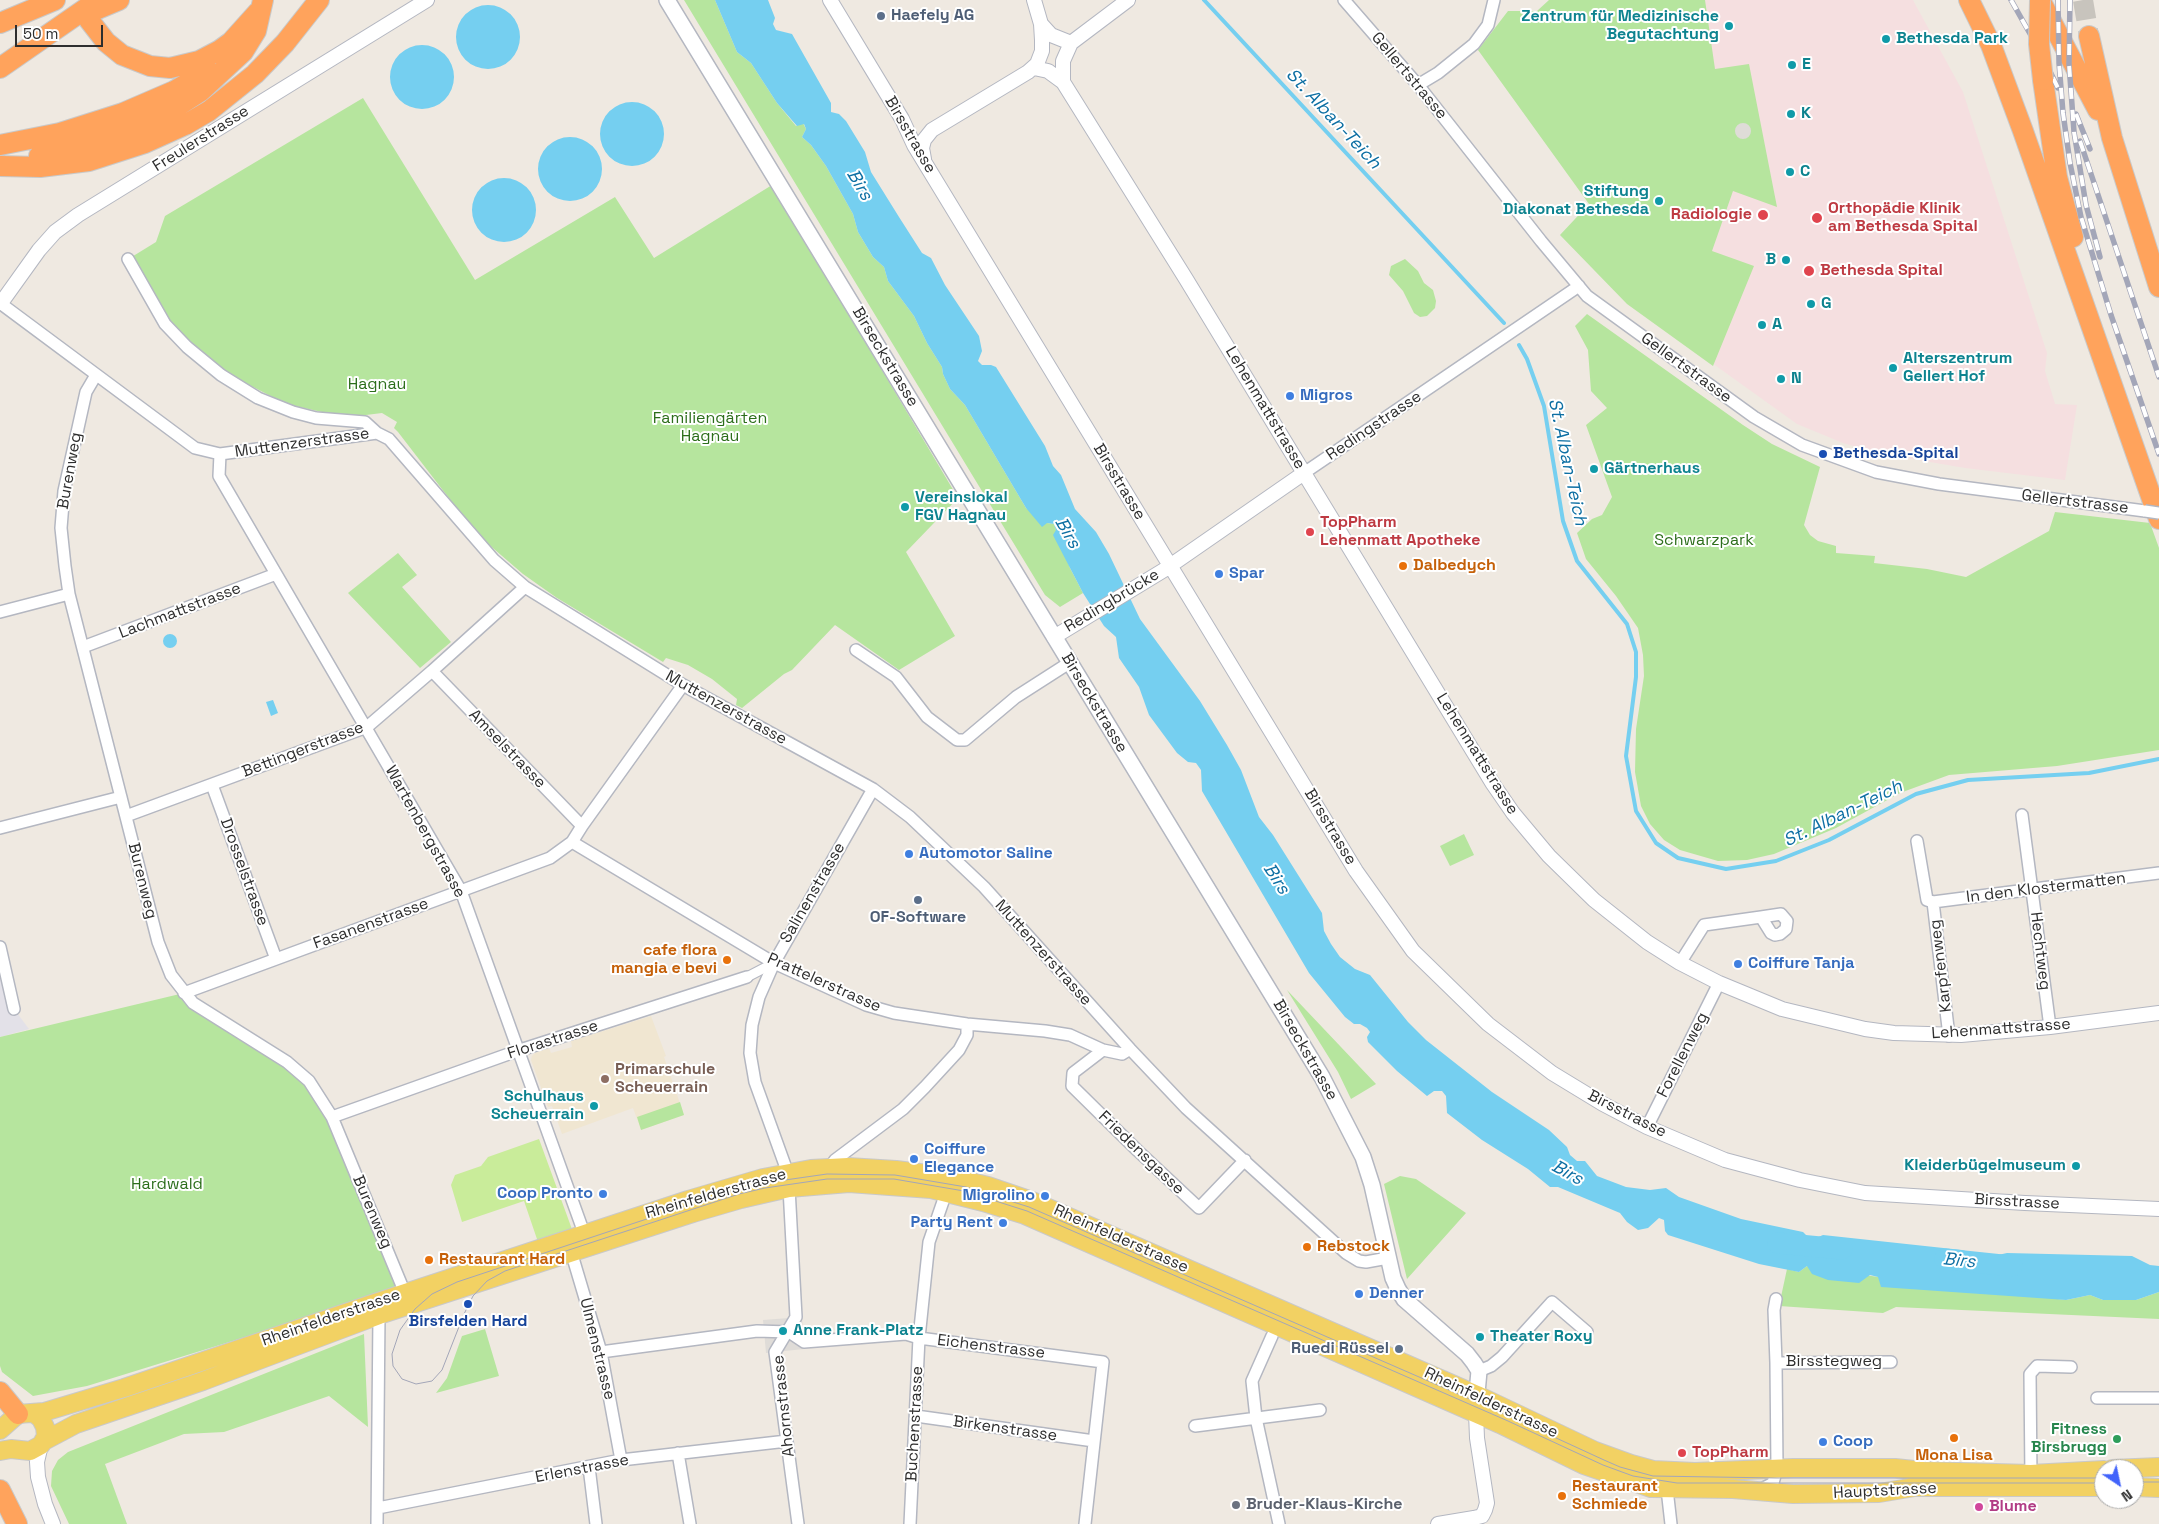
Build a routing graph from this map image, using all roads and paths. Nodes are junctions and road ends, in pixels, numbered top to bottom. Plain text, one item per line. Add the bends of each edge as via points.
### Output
1 (55, 0) edge
2 (98, 0) edge
3 (119, 0) edge
4 (318, 0) edge
5 (426, 0) edge
6 (668, 0) edge
7 (830, 0) edge
8 (1034, 0) edge
9 (1128, 0) edge
10 (1344, 0) edge
11 (1494, 0) edge
12 (1970, 0) edge
13 (2040, 0) edge
14 (262, 4) edge
15 (89, 20) dead end
16 (0, 23) edge
17 (63, 24) junction
18 (1041, 24) junction
19 (2089, 36) tunnel mouth
20 (1071, 43) junction
21 (0, 68) edge
22 (1034, 68) junction
23 (1063, 82) junction
24 (1418, 85) junction
25 (902, 119) junction
26 (932, 130) junction
27 (2112, 138) junction
28 (0, 145) edge
29 (924, 160) junction
30 (0, 162) edge
31 (0, 166) edge
32 (128, 259) dead end
33 (1578, 286) junction
34 (2159, 287) edge
35 (0, 304) edge
36 (2094, 332) junction
37 (96, 375) junction
38 (377, 433) junction
39 (220, 454) junction
40 (1304, 473) junction
41 (2159, 513) edge
42 (2152, 515) edge
43 (1170, 566) junction
44 (276, 574) junction
45 (524, 587) junction
46 (69, 594) junction
47 (0, 612) edge
48 (1060, 633) junction
49 (83, 647) junction
50 (856, 650) dead end
51 (1070, 663) junction
52 (432, 671) junction
53 (683, 685) junction
54 (367, 727) junction
55 (212, 785) junction
56 (873, 789) junction
57 (121, 797) junction
58 (2022, 815) dead end
59 (126, 816) junction
60 (582, 826) junction
61 (0, 828) edge
62 (1917, 841) dead end
63 (572, 842) junction
64 (2159, 873) edge
65 (2033, 890) junction
66 (460, 891) junction
67 (1933, 902) junction
68 (1761, 917) dead end
69 (0, 947) edge
70 (276, 959) junction
71 (774, 963) junction
72 (1680, 964) junction
73 (747, 977) joint
74 (1719, 984) junction
75 (184, 993) junction
76 (14, 1008) dead end
77 (2159, 1013) edge
78 (967, 1024) junction
79 (2050, 1027) junction
80 (1949, 1036) junction
81 (1130, 1049) junction
82 (517, 1050) junction
83 (1102, 1050) junction
84 (332, 1117) junction
85 (1647, 1127) junction
86 (1245, 1160) junction
87 (828, 1176) junction
88 (788, 1181) junction
89 (949, 1185) junction
90 (2159, 1209) edge
91 (584, 1233) junction
92 (569, 1246) junction
93 (1388, 1258) junction
94 (407, 1299) junction
95 (1776, 1299) dead end
96 (377, 1309) junction
97 (789, 1332) junction
98 (1587, 1332) dead end
99 (1272, 1336) dead end
100 (919, 1338) junction
101 (601, 1352) junction
102 (1891, 1362) dead end
103 (1776, 1363) junction
104 (2071, 1367) dead end
105 (1479, 1371) junction
106 (0, 1392) edge
107 (1477, 1395) junction
108 (2097, 1398) dead end
109 (2159, 1398) edge
110 (1320, 1410) dead end
111 (26, 1413) junction
112 (1476, 1414) junction
113 (916, 1416) junction
114 (1256, 1418) junction
115 (1195, 1426) dead end
116 (0, 1430) edge
117 (787, 1441) junction
118 (1094, 1442) junction
119 (43, 1443) junction
120 (1, 1451) edge
121 (678, 1453) junction
122 (621, 1460) junction
123 (589, 1467) junction
124 (2159, 1467) edge
125 (1777, 1468) junction
126 (2144, 1468) edge
127 (1670, 1471) junction
128 (2094, 1472) edge
129 (2031, 1481) junction
130 (2094, 1486) edge
131 (2144, 1487) edge
132 (2159, 1488) edge
133 (1667, 1489) junction
134 (0, 1490) edge
135 (1758, 1491) junction
136 (378, 1508) junction
137 (17, 1524) edge
138 (53, 1524) edge
139 (377, 1524) edge
140 (596, 1524) edge
141 (690, 1524) edge
142 (798, 1524) edge
143 (910, 1524) edge
144 (1085, 1524) edge
145 (1279, 1524) edge
146 (1438, 1524) edge
147 (1671, 1524) edge

1 - 16 highway
2 - 17 highway
3 - 17 highway
4 - 31 highway via 285,43 255,74 209,111 182,126 145,143 89,161 40,167
5 - 35 street, Freulerstrasse via 66,223 38,250
6 - 48 main road, Birseckstrasse
7 - 25 street, Birsstrasse
8 - 18 street
9 - 20 street
10 - 24 street, Gellertstrasse
11 - 24 street via 1488,25 1474,44
12 - 36 highway via 2005,81
13 - 27 highway
13 - 36 highway, bridge via 2043,80 2057,177 2091,292
14 - 15 highway via 226,46 199,61 170,68 150,66 122,55 106,42
14 - 28 highway via 252,26 232,50 203,75 174,91 95,123 34,140
14 - 30 highway via 256,31 243,52 211,84 185,102 155,119 113,136 54,153
17 - 21 highway
18 - 20 street via 1058,38
18 - 22 street via 1042,51
19 - 27 highway
20 - 23 street via 1062,61
22 - 23 street, Lehenmattstrasse via 1048,71
22 - 26 street
23 - 40 street, Lehenmattstrasse
24 - 33 street, Gellertstrasse
25 - 26 street via 917,128
25 - 29 street, Birsstrasse
26 - 29 street via 924,140
27 - 34 highway
29 - 43 street, Birsstrasse
32 - 38 street via 165,324 221,376 258,398 293,412 316,418 366,422
33 - 40 street, Redingstrasse
33 - 42 street, Gellertstrasse via 1754,417 1824,454 1876,472 1939,484
35 - 37 street, Muttenzerstrasse
36 - 42 highway
37 - 39 street, Muttenzerstrasse via 195,448
37 - 46 street, Burenweg via 86,392 64,491 61,528
38 - 39 street, Muttenzerstrasse
38 - 45 street, Muttenzerstrasse via 389,439 494,560
39 - 44 street, Wartenbergstrasse via 219,476
40 - 43 street, Redingstrasse
40 - 72 street, Lehenmattstrasse via 1513,813 1549,856 1594,900
41 - 42 street, Gellertstrasse, bridge
43 - 48 street, Redingbrücke
43 - 85 street, Birsstrasse via 1356,871 1413,951 1488,1024 1552,1073
44 - 49 street, Lachmattstrasse
44 - 54 street, Wartenbergstrasse
45 - 52 street, Bettingerstrasse
45 - 53 street, Muttenzerstrasse
46 - 47 street
46 - 49 street, Burenweg
48 - 51 main road, Birseckstrasse
49 - 57 street, Burenweg
50 - 51 street via 896,677 927,717 957,740 965,740 1016,697
51 - 93 main road, Birseckstrasse via 1289,1022 1353,1135 1372,1185
52 - 54 street, Bettingerstrasse
52 - 60 street, Amselstrasse
53 - 56 street, Muttenzerstrasse
53 - 60 street, Fasanenstrasse
54 - 55 street, Bettingerstrasse
54 - 66 street, Wartenbergstrasse
55 - 59 street, Bettingerstrasse
55 - 70 street, Drosselstrasse
56 - 71 street, Salinenstrasse
56 - 81 street, Muttenzerstrasse via 910,817 984,887
57 - 59 street, Burenweg
57 - 61 street
58 - 65 street, Hechtweg
59 - 75 street, Burenweg via 158,942 171,974
60 - 63 street, Fasanenstrasse
62 - 67 street, Karpfenweg via 1927,900
63 - 66 street, Fasanenstrasse via 550,858
63 - 71 street, Prattelerstrasse
64 - 65 street, In den Klostermatten
65 - 67 street, In den Klostermatten
65 - 79 street, Hechtweg
66 - 70 street, Fasanenstrasse
66 - 82 street, Wartenbergstrasse
67 - 80 street, Karpfenweg
68 - 72 street via 1704,924
69 - 76 street
70 - 75 street, Fasanenstrasse
71 - 73 street, Florastrasse
71 - 78 street, Prattelerstrasse via 866,1005 894,1013
71 - 88 street, Salinenstrasse via 759,997 750,1053 755,1082
72 - 74 street, Lehenmattstrasse
73 - 82 street, Florastrasse
74 - 80 street, Lehenmattstrasse via 1782,1009 1824,1020 1894,1033
74 - 85 street, Forellenweg
75 - 84 street, Burenweg via 203,1010 287,1062 309,1081
77 - 79 street, Lehenmattstrasse
78 - 83 street, Prattelerstrasse via 1045,1030 1070,1035
78 - 87 street via 967,1035 960,1050 903,1109 835,1160
79 - 80 street, Lehenmattstrasse
81 - 83 street, Prattelerstrasse via 1122,1054
81 - 86 street, Muttenzerstrasse via 1186,1108
82 - 84 street, Florastrasse
82 - 91 street, Wartenbergstrasse
83 - 86 street, Friedensgasse via 1073,1073 1072,1086 1199,1208
84 - 94 street, Burenweg
85 - 90 street, Birsstrasse via 1725,1160 1865,1193
86 - 93 street, Muttenzerstrasse via 1354,1258 1366,1262
87 - 88 main road, Rheinfelderstrasse
87 - 89 main road, Rheinfelderstrasse via 895,1185
88 - 91 main road, Rheinfelderstrasse via 737,1184
88 - 92 main road, Rheinfelderstrasse via 717,1206
88 - 97 street, Ahornstrasse via 796,1317
89 - 100 street, Buchenstrasse via 930,1242
89 - 107 main road, Rheinfelderstrasse via 988,1186 1032,1201
89 - 112 main road, Rheinfelderstrasse via 1025,1215
91 - 92 main road, Rheinfelderstrasse
92 - 94 main road, Rheinfelderstrasse
92 - 101 street, Ulmenstrasse
93 - 105 main road, Birseckstrasse via 1393,1278 1404,1299 1467,1354
94 - 96 main road, Rheinfelderstrasse
95 - 103 street, Birsstegweg
96 - 111 main road, Rheinfelderstrasse via 44,1412
96 - 119 main road, Rheinfelderstrasse via 203,1381 76,1424
96 - 136 street
97 - 100 street, Eichenstrasse via 804,1342 906,1334
97 - 101 street, Eichenstrasse via 758,1331
97 - 117 street, Ahornstrasse via 775,1352
98 - 105 street via 1552,1302 1502,1357
99 - 114 street via 1252,1380
100 - 113 street, Buchenstrasse
100 - 118 street, Eichenstrasse via 1103,1362
101 - 122 street, Ulmenstrasse
102 - 103 street, Birsstegweg
103 - 125 street, Birsstegweg
104 - 129 street via 2037,1366 2030,1374
105 - 107 main road
106 - 111 highway
107 - 112 main road
107 - 127 main road, Rheinfelderstrasse via 1595,1451 1652,1470
108 - 109 street
110 - 114 street
111 - 116 main road, Rheinfelderstrasse
111 - 119 main road via 41,1419 45,1427
112 - 133 main road, Rheinfelderstrasse via 1584,1465 1651,1488
112 - 146 street via 1487,1503 1485,1510 1482,1516
113 - 118 street, Birkenstrasse
113 - 143 street, Buchenstrasse
114 - 115 street
114 - 145 street
117 - 121 street, Erlenstrasse
117 - 142 street, Ahornstrasse
118 - 144 street, Eichenstrasse
119 - 120 main road, Rheinfelderstrasse via 30,1452
119 - 138 street via 38,1477
121 - 122 street, Erlenstrasse
121 - 141 street
122 - 123 street, Erlenstrasse
123 - 136 street, Erlenstrasse
123 - 140 street
124 - 126 main road
125 - 127 main road, Hauptstrasse
125 - 129 main road, Hauptstrasse via 1895,1468
125 - 135 street via 1773,1483
127 - 133 main road
128 - 129 main road, Hauptstrasse
129 - 130 main road, Hauptstrasse
129 - 135 main road, Hauptstrasse via 1912,1487 1879,1493 1785,1494
131 - 132 main road
133 - 135 main road, Hauptstrasse
133 - 147 street
134 - 137 highway
136 - 139 street

